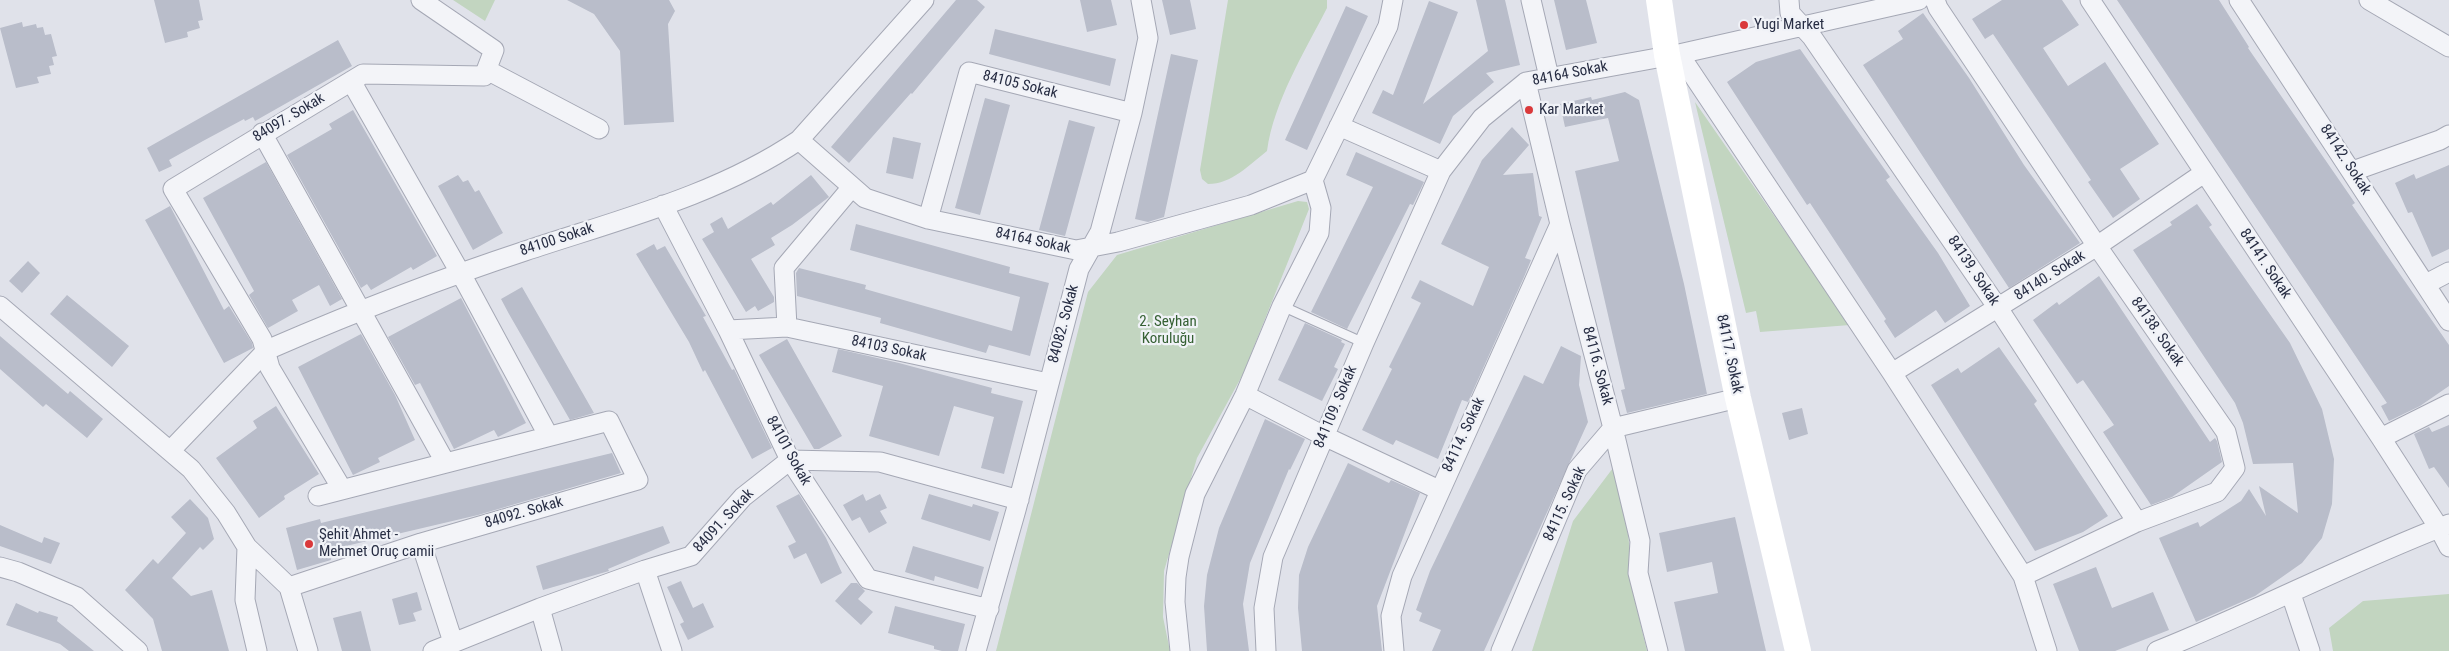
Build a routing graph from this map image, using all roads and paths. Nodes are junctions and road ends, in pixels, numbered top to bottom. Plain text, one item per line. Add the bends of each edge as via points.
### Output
1 (421, 0) edge
2 (924, 0) edge
3 (1142, 0) edge
4 (1393, 0) edge
5 (1531, 0) edge
6 (1659, 0) edge
7 (1789, 0) edge
8 (1919, 0) edge
9 (1935, 0) edge
10 (2090, 0) edge
11 (2240, 0) edge
12 (2369, 0) edge
13 (1800, 26) junction
14 (2449, 47) edge
15 (1673, 55) junction
16 (487, 70) junction
17 (1549, 77) junction
18 (351, 81) junction
19 (1526, 82) junction
20 (1132, 113) junction
21 (1339, 126) junction
22 (598, 129) dead end
23 (262, 133) junction
24 (2449, 135) edge
25 (799, 140) junction
26 (1441, 171) junction
27 (2352, 171) junction
28 (2204, 173) junction
29 (1313, 180) junction
30 (852, 187) junction
31 (663, 205) junction
32 (928, 219) junction
33 (1560, 224) junction
34 (2098, 246) junction
35 (1092, 247) junction
36 (460, 272) junction
37 (2449, 272) edge
38 (2426, 284) junction
39 (0, 306) edge
40 (1282, 306) junction
41 (1998, 308) junction
42 (362, 309) junction
43 (2449, 322) edge
44 (787, 327) junction
45 (728, 330) junction
46 (1364, 343) junction
47 (266, 352) junction
48 (1892, 373) junction
49 (1048, 383) junction
50 (1245, 395) junction
51 (1738, 398) junction
52 (2449, 404) edge
53 (1614, 428) junction
54 (548, 435) junction
55 (1324, 436) junction
56 (2381, 438) junction
57 (171, 450) junction
58 (790, 460) junction
59 (445, 462) junction
60 (342, 489) junction
61 (1439, 490) junction
62 (318, 496) dead end
63 (1018, 500) junction
64 (2137, 522) junction
65 (2444, 526) edge
66 (421, 543) junction
67 (248, 547) junction
68 (2449, 547) edge
69 (0, 567) edge
70 (645, 570) junction
71 (2023, 576) junction
72 (289, 587) junction
73 (2291, 594) junction
74 (540, 608) junction
75 (989, 609) junction
76 (452, 642) junction
77 (138, 651) edge
78 (257, 651) edge
79 (308, 651) edge
80 (433, 651) edge
81 (552, 651) edge
82 (672, 651) edge
83 (976, 651) edge
84 (1180, 651) edge
85 (1266, 651) edge
86 (1394, 651) edge
87 (1501, 651) edge
88 (1658, 651) edge
89 (1798, 651) edge
90 (2047, 651) edge
91 (2157, 651) edge
92 (2310, 651) edge

1 - 16 street via 494,50
2 - 25 street, 84100 Sokak
3 - 20 street, 84082. Sokak via 1148,38
4 - 21 street via 1388,26
5 - 17 street
6 - 15 main road, 84117. Sokak
7 - 13 street, 84139. Sokak via 1790,13
8 - 13 street, 84164 Sokak
9 - 34 street, 84138. Sokak
10 - 28 street, 84141. Sokak
11 - 27 street, 84142. Sokak
12 - 14 street
13 - 15 street, 84164 Sokak
13 - 41 street, 84139. Sokak via 1812,37
15 - 17 street, 84164 Sokak
15 - 48 street
15 - 51 main road, 84117. Sokak
16 - 18 street, 84097. Sokak via 484,76 363,74
16 - 22 street
17 - 19 street, 84164 Sokak
18 - 23 street, 84097. Sokak
18 - 36 street
19 - 26 street, 84164 Sokak via 1482,118
19 - 33 street, 84116. Sokak
20 - 32 street, 84105 Sokak via 969,72
20 - 35 street, 84082. Sokak via 1100,232
21 - 26 street
21 - 29 street
23 - 42 street
23 - 47 street, 84097. Sokak via 173,189 262,339
24 - 27 street
25 - 30 street, 84164 Sokak
25 - 31 street, 84100 Sokak via 745,172
26 - 46 street, 841109. Sokak
27 - 38 street, 84142. Sokak
28 - 34 street, 84140. Sokak
28 - 56 street, 84141. Sokak
29 - 35 street, 84164 Sokak via 1251,205
29 - 40 street via 1321,208 1319,233
30 - 32 street, 84164 Sokak via 864,198
30 - 44 street via 784,268
31 - 36 street, 84100 Sokak
31 - 45 street, 84101 Sokak
32 - 35 street, 84164 Sokak via 1076,250
33 - 53 street, 84116. Sokak
33 - 61 street, 84114. Sokak
34 - 41 street, 84140. Sokak
34 - 64 street, 84138. Sokak via 2226,432 2235,468 2217,492
35 - 49 street, 84082. Sokak via 1079,269
36 - 42 street, 84100 Sokak
36 - 54 street
37 - 38 street
38 - 43 street, 84142. Sokak
39 - 57 street
40 - 46 lane
40 - 50 street
41 - 48 street, 84140. Sokak
41 - 64 street, 84139. Sokak
42 - 47 street, 84100 Sokak
42 - 59 street
44 - 45 street, 84103 Sokak
44 - 49 street, 84103 Sokak
45 - 58 street, 84101 Sokak
46 - 55 street, 841109. Sokak
47 - 57 street, 84100 Sokak
47 - 60 street via 270,368
48 - 71 street
49 - 63 street, 84082. Sokak
50 - 55 street
50 - 84 street via 1195,494 1183,539 1175,602
51 - 53 street
51 - 89 main road, 84117. Sokak
52 - 56 street
53 - 87 street, 84115. Sokak via 1577,470
53 - 88 street, 84116. Sokak via 1640,541 1638,573
54 - 59 street
54 - 66 street, 84092. Sokak via 609,421 638,480
55 - 61 street
55 - 85 street, 841109. Sokak via 1273,557 1264,608
56 - 65 street, 84141. Sokak
57 - 67 street via 191,469
58 - 63 street via 880,462
58 - 70 street, 84091. Sokak via 742,497 691,556
58 - 75 street, 84101 Sokak via 868,579
59 - 60 street
60 - 62 street
61 - 86 street, 84114. Sokak via 1395,596 1391,616
63 - 75 street, 84082. Sokak
64 - 71 street, 84138. Sokak
65 - 68 street, 84141. Sokak
65 - 73 street
66 - 72 street, 84092. Sokak
66 - 76 street
67 - 72 street
67 - 78 street via 245,600
69 - 77 street via 76,597
70 - 74 street, 84091. Sokak
70 - 82 street
71 - 90 street
72 - 79 street
73 - 91 street
73 - 92 street
74 - 76 street, 84091. Sokak
74 - 81 street
75 - 83 street, 84082. Sokak
76 - 80 street, 84091. Sokak

